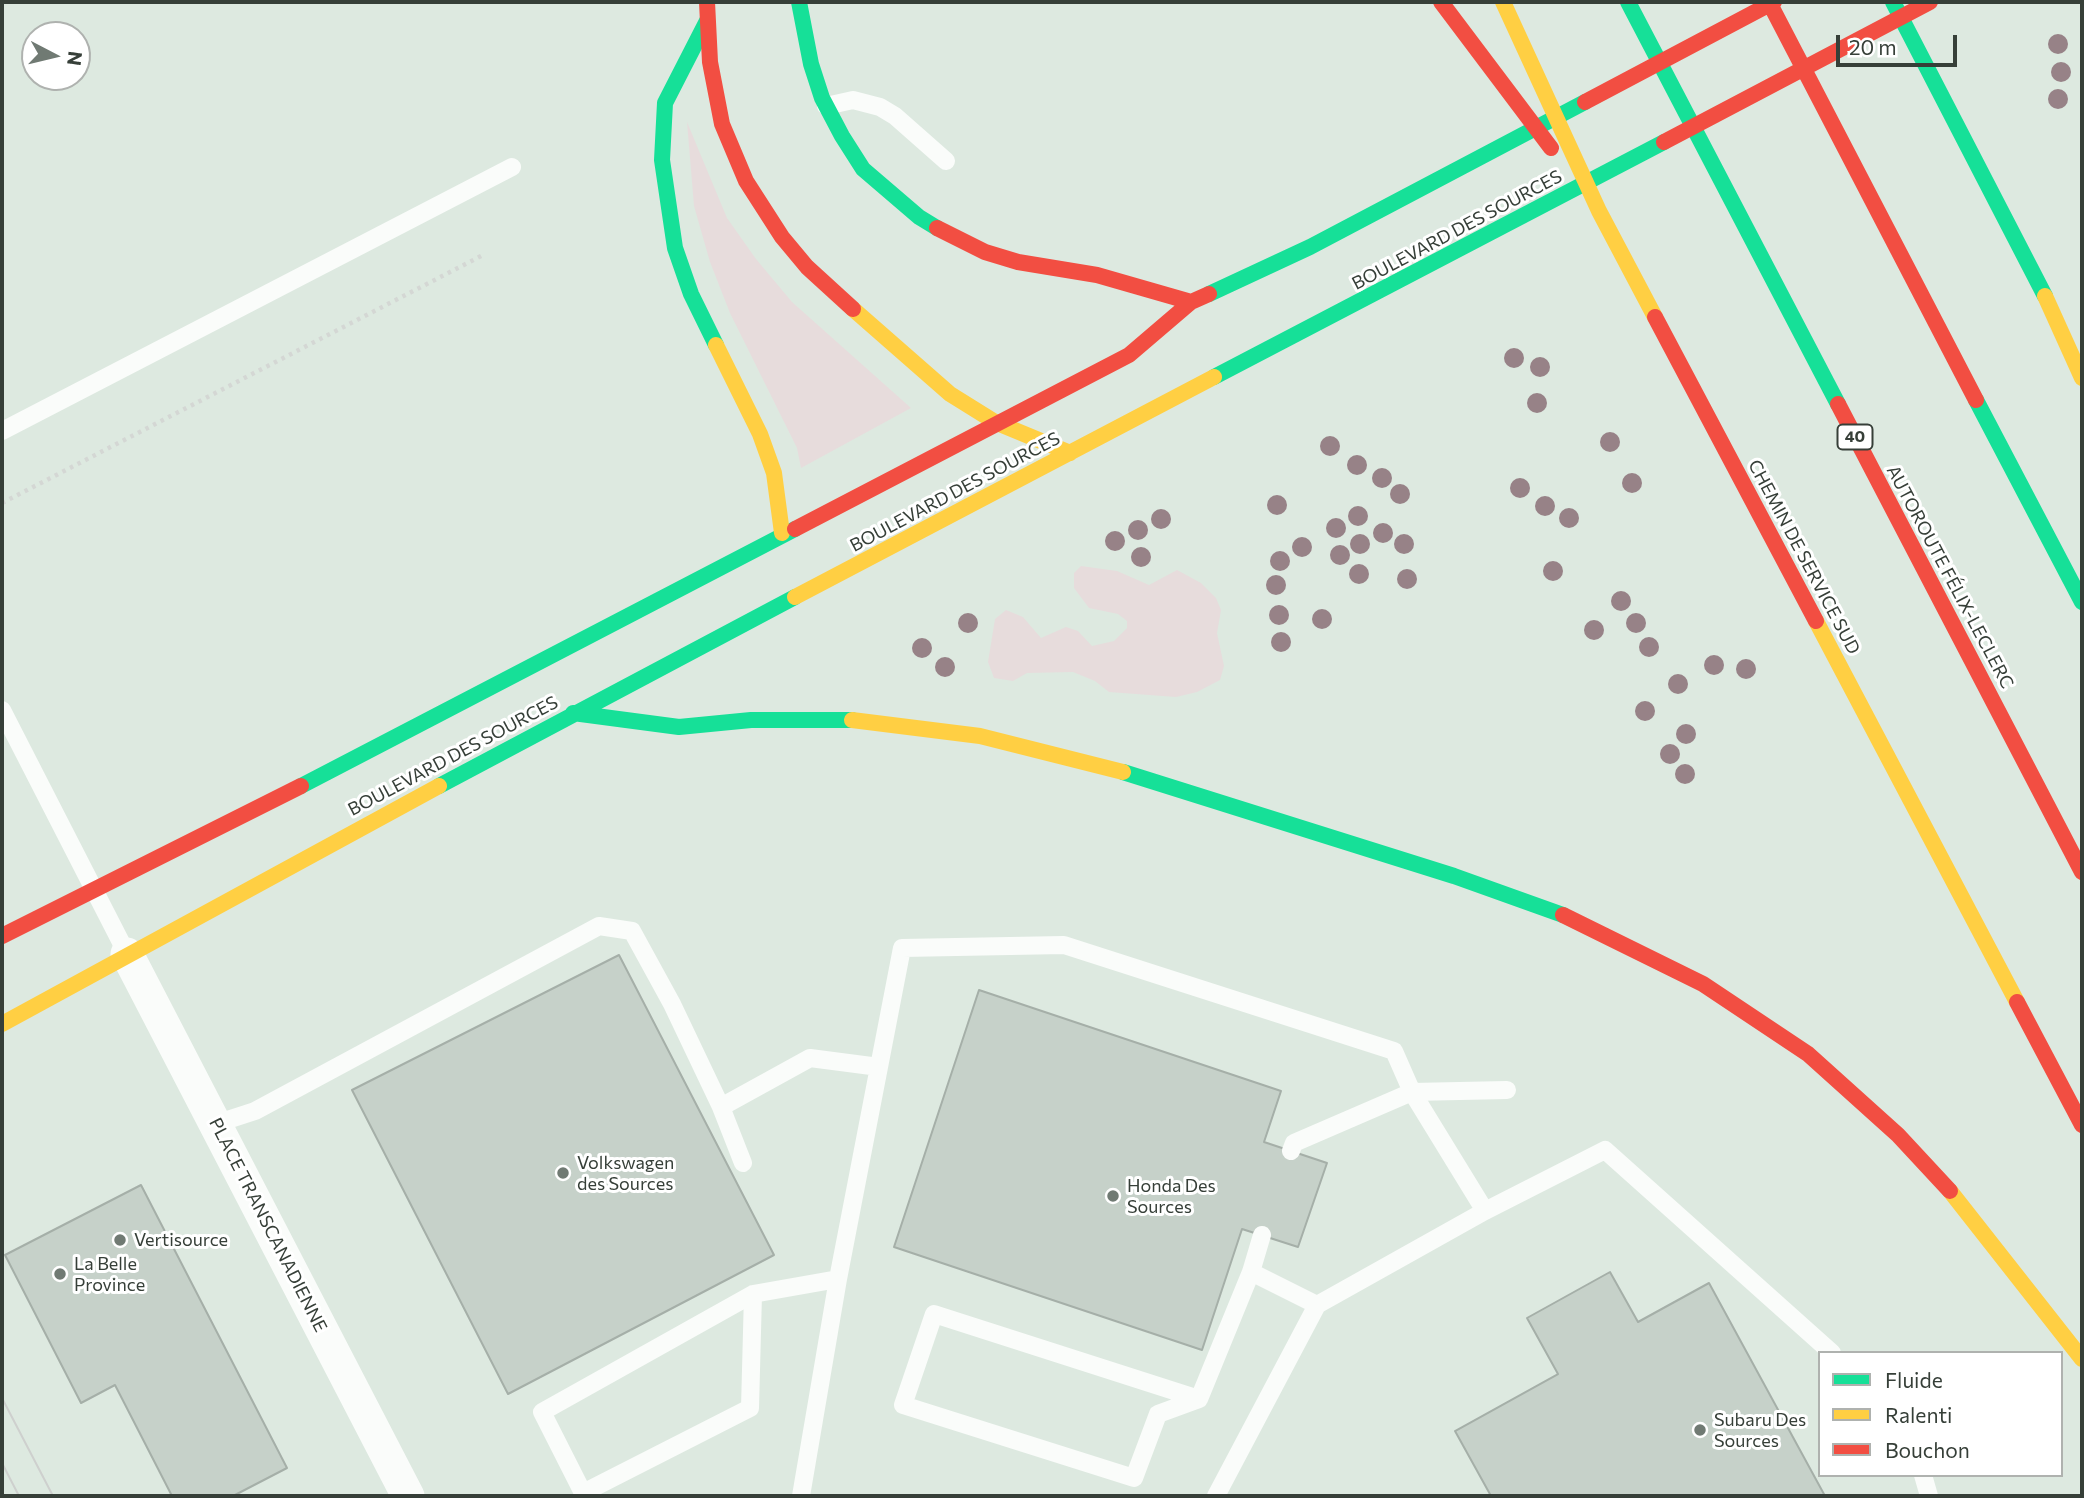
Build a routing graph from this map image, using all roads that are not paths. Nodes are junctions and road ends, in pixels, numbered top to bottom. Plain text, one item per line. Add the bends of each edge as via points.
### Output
1 (707, 2) edge
2 (799, 2) edge
3 (1441, 2) edge
4 (1503, 2) edge
5 (1628, 2) edge
6 (1771, 2) edge
7 (1893, 2) edge
8 (1930, 2) edge
9 (707, 21) junction
10 (826, 106) junction
11 (946, 161) dead end
12 (512, 167) dead end
13 (1599, 211) junction
14 (2026, 256) junction
15 (1191, 302) junction
16 (2066, 303) dead end
17 (2082, 378) edge
18 (995, 422) junction
19 (2, 431) edge
20 (1070, 453) junction
21 (782, 533) junction
22 (2082, 602) edge
23 (2, 710) edge
24 (573, 713) junction
25 (2082, 872) edge
26 (94, 889) junction
27 (2, 936) edge
28 (127, 954) junction
29 (2, 1024) edge
30 (879, 1066) junction
31 (1507, 1090) dead end
32 (1412, 1092) junction
33 (721, 1107) junction
34 (215, 1124) junction
35 (2082, 1125) edge
36 (1291, 1151) dead end
37 (743, 1163) dead end
38 (1485, 1211) junction
39 (1262, 1236) dead end
40 (1251, 1272) junction
41 (838, 1279) junction
42 (753, 1294) junction
43 (1317, 1305) junction
44 (1830, 1351) edge
45 (2082, 1359) edge
46 (1199, 1399) junction
47 (1924, 1477) edge
48 (408, 1496) edge
49 (801, 1496) edge
50 (1216, 1496) edge
51 (1929, 1496) edge

1 - 9 main road
2 - 10 main road via 802,32
3 - 13 main road
4 - 13 main road, CHEMIN DE SERVICE SUD
5 - 25 main road, AUTOROUTE FÉLIX-LECLERC / 40
6 - 15 main road via 1274,265
6 - 22 main road
7 - 14 main road
8 - 20 main road, BOULEVARD DES SOURCES
9 - 18 main road via 715,98 725,133 746,181 782,237 807,267 934,381
9 - 21 main road via 665,103 665,197 675,248 691,293 765,447
10 - 11 lane via 853,100 880,107
10 - 15 main road via 863,169 919,217 954,238 1018,262 1097,275
12 - 19 lane
13 - 35 main road, CHEMIN DE SERVICE SUD
14 - 16 main road
14 - 17 main road
15 - 18 main road via 1129,355
18 - 20 main road
18 - 21 main road
20 - 24 main road, BOULEVARD DES SOURCES
21 - 26 main road via 334,769
23 - 26 lane
24 - 28 main road, BOULEVARD DES SOURCES
24 - 45 main road via 679,727 751,720 866,720 981,736 1178,787 1578,920 1703,984 1817,1062 1942,1181
26 - 27 main road
26 - 28 lane
28 - 29 main road, BOULEVARD DES SOURCES
28 - 34 street, PLACE TRANSCANADIENNE
30 - 32 lane via 902,947 1064,945 1394,1051
30 - 33 lane via 810,1058
30 - 41 lane
31 - 32 lane
32 - 36 lane via 1294,1143
32 - 38 lane
33 - 34 lane via 632,931 599,926 255,1111
33 - 37 lane
34 - 48 street, PLACE TRANSCANADIENNE
38 - 43 lane
38 - 44 lane via 1605,1150
39 - 40 lane
40 - 43 lane
40 - 46 lane
41 - 42 lane
41 - 49 lane
42 - 42 lane via 542,1412 583,1493 750,1408
43 - 50 lane
46 - 46 lane via 1158,1414 1134,1478 903,1405 934,1314
47 - 51 lane

